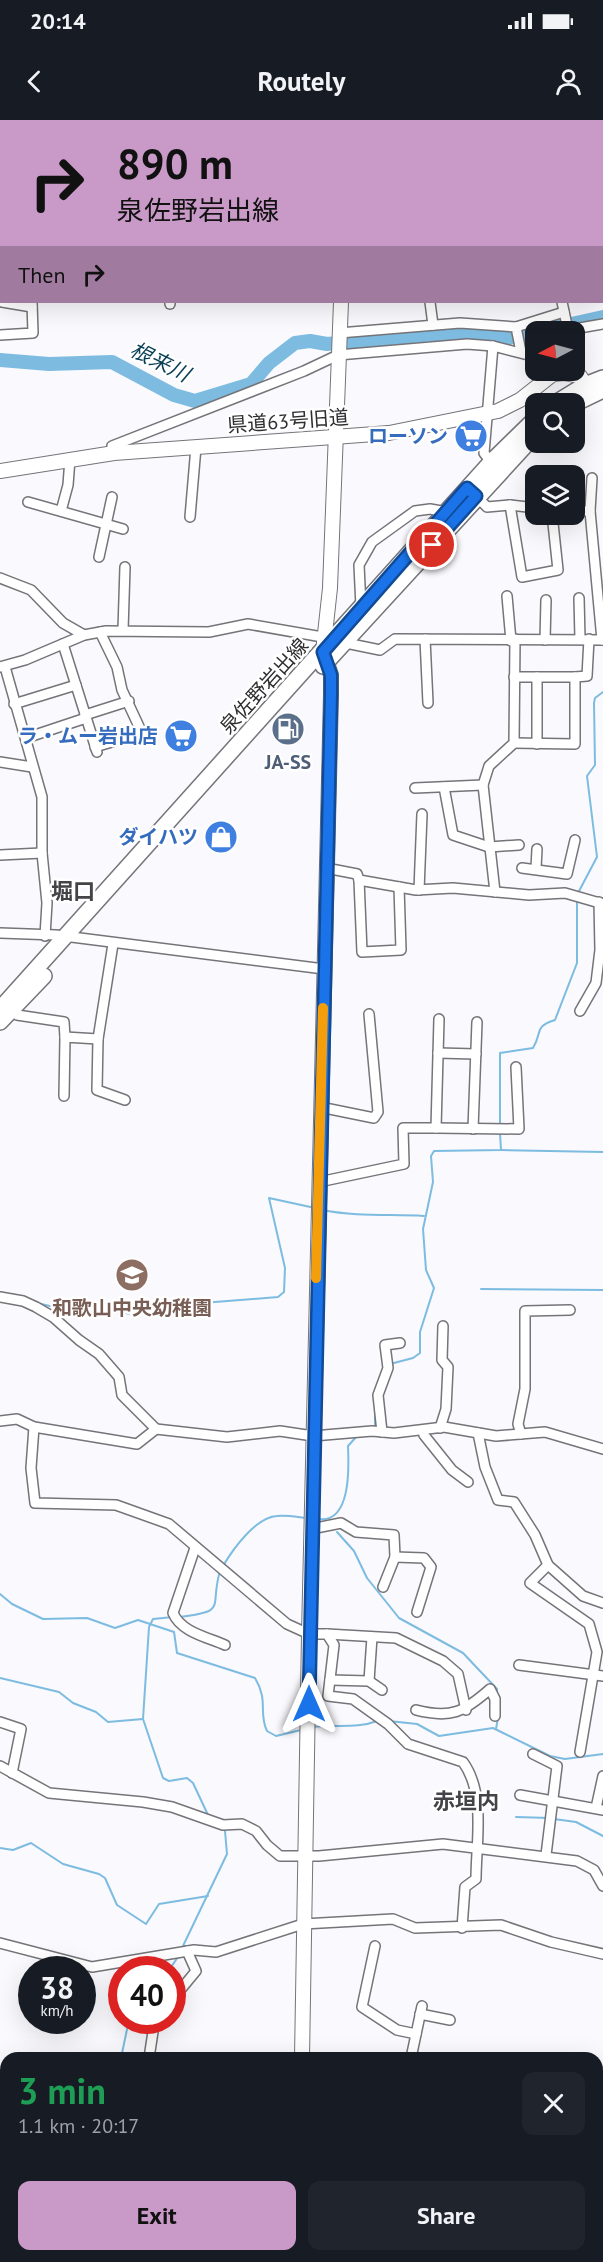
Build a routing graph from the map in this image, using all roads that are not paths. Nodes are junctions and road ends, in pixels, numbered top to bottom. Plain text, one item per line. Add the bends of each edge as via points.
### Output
1 (340, 303) edge
2 (430, 303) edge
3 (562, 303) edge
4 (32, 304) edge
5 (564, 312) junction
6 (564, 321) edge
7 (603, 324) edge
8 (433, 325) junction
9 (585, 327) edge
10 (516, 328) junction
11 (339, 334) junction
12 (0, 335) edge
13 (493, 346) junction
14 (338, 352) junction
15 (525, 352) edge
16 (603, 378) edge
17 (542, 381) edge
18 (593, 390) edge
19 (488, 413) junction
20 (525, 429) edge
21 (335, 437) junction
22 (525, 444) edge
23 (195, 447) junction
24 (114, 453) junction
25 (70, 459) junction
26 (491, 462) junction
27 (0, 471) edge
28 (592, 478) dead end
29 (472, 492) junction
30 (112, 497) dead end
31 (28, 502) dead end
32 (510, 505) junction
33 (525, 507) edge
34 (61, 511) junction
35 (585, 511) edge
36 (590, 511) junction
37 (447, 512) junction
38 (190, 517) dead end
39 (106, 524) junction
40 (553, 525) edge
41 (123, 530) dead end
42 (99, 557) dead end
43 (125, 567) dead end
44 (0, 578) edge
45 (507, 596) dead end
46 (579, 598) dead end
47 (546, 600) dead end
48 (362, 608) junction
49 (123, 630) junction
50 (100, 632) junction
51 (84, 635) junction
52 (425, 639) junction
53 (585, 639) junction
54 (513, 640) junction
55 (545, 640) junction
56 (603, 640) edge
57 (63, 644) junction
58 (330, 647) junction
59 (3, 667) edge
60 (514, 677) junction
61 (537, 677) junction
62 (575, 677) junction
63 (76, 685) junction
64 (129, 701) junction
65 (428, 703) dead end
66 (14, 704) junction
67 (86, 717) junction
68 (27, 738) junction
69 (514, 743) junction
70 (537, 744) junction
71 (0, 762) edge
72 (32, 767) junction
73 (483, 785) junction
74 (444, 787) junction
75 (415, 788) dead end
76 (422, 814) dead end
77 (575, 840) dead end
78 (519, 845) dead end
79 (489, 847) junction
80 (537, 849) dead end
81 (42, 853) junction
82 (0, 855) edge
83 (326, 868) junction
84 (522, 868) dead end
85 (536, 868) junction
86 (567, 874) junction
87 (359, 880) junction
88 (399, 887) junction
89 (419, 890) junction
90 (495, 892) junction
91 (573, 895) junction
92 (601, 903) edge
93 (0, 933) edge
94 (45, 936) junction
95 (71, 939) junction
96 (113, 944) junction
97 (324, 969) junction
98 (7, 1010) edge
99 (580, 1011) dead end
100 (369, 1014) dead end
101 (439, 1019) dead end
102 (0, 1022) edge
103 (477, 1022) dead end
104 (65, 1037) junction
105 (98, 1039) junction
106 (438, 1053) junction
107 (476, 1054) junction
108 (516, 1067) dead end
109 (64, 1096) dead end
110 (125, 1100) dead end
111 (320, 1107) junction
112 (436, 1128) junction
113 (473, 1129) junction
114 (319, 1182) junction
115 (0, 1297) edge
116 (570, 1310) dead end
117 (443, 1326) dead end
118 (400, 1343) dead end
119 (0, 1421) edge
120 (34, 1427) junction
121 (440, 1428) junction
122 (156, 1429) junction
123 (423, 1430) junction
124 (377, 1431) junction
125 (478, 1433) junction
126 (521, 1434) junction
127 (313, 1436) junction
128 (603, 1449) edge
129 (468, 1482) dead end
130 (311, 1529) junction
131 (195, 1548) junction
132 (394, 1557) junction
133 (548, 1565) junction
134 (382, 1587) dead end
135 (603, 1603) edge
136 (417, 1612) dead end
137 (309, 1634) junction
138 (327, 1634) junction
139 (372, 1637) junction
140 (225, 1645) dead end
141 (519, 1665) dead end
142 (598, 1675) edge
143 (330, 1680) junction
144 (369, 1681) junction
145 (382, 1690) dead end
146 (416, 1710) dead end
147 (466, 1710) junction
148 (495, 1716) dead end
149 (0, 1722) edge
150 (580, 1752) dead end
151 (533, 1754) dead end
152 (0, 1766) edge
153 (12, 1773) junction
154 (603, 1776) edge
155 (520, 1795) dead end
156 (553, 1799) junction
157 (599, 1809) edge
158 (476, 1850) junction
159 (305, 1855) junction
160 (546, 1856) junction
161 (603, 1886) edge
162 (303, 1924) junction
163 (462, 1928) junction
164 (0, 1943) edge
165 (375, 1946) dead end
166 (187, 1951) junction
167 (603, 1954) edge
168 (186, 1983) edge
169 (450, 2020) dead end
170 (153, 2034) edge
171 (416, 2034) junction
172 (150, 2052) edge
173 (302, 2052) edge
174 (412, 2052) edge

1 - 11 street
2 - 8 street
3 - 5 street
4 - 12 street via 33,333
5 - 6 street
5 - 10 street
7 - 9 street
8 - 10 street
8 - 11 street
10 - 15 street
11 - 14 street
13 - 14 street via 467,344
13 - 15 street
13 - 19 street
14 - 21 street
14 - 24 street via 304,371 112,446
16 - 18 main road
17 - 19 street, 県道63号旧道 via 520,400
19 - 21 street, 県道63号旧道 via 389,433
19 - 26 street via 484,453
20 - 26 main road, 泉佐野岩出線
21 - 23 street, 県道63号旧道
21 - 58 street
22 - 29 main road, 泉佐野岩出線
23 - 24 street, 県道63号旧道
23 - 38 street
24 - 25 street, 県道63号旧道
25 - 27 street, 県道63号旧道
25 - 34 street
26 - 29 main road, 泉佐野岩出線
28 - 36 street
29 - 32 street via 487,507
29 - 37 main road, 泉佐野岩出線
29 - 58 main road, 泉佐野岩出線
30 - 39 street
31 - 34 street
32 - 33 street
32 - 40 street via 522,577 558,570
34 - 39 street
35 - 36 street
36 - 56 street
37 - 48 main road, 泉佐野岩出線
37 - 48 street via 415,511 372,542 359,565
39 - 41 street
39 - 42 street
43 - 49 street
44 - 51 street via 31,590 63,623
45 - 54 street
46 - 53 street
47 - 55 street
48 - 58 main road, 泉佐野岩出線
49 - 50 street
49 - 58 street via 209,632 248,624
50 - 51 street
50 - 64 street
51 - 57 street
52 - 54 street
52 - 58 street via 395,639 380,650
52 - 65 street
53 - 55 street
53 - 56 street
53 - 62 street via 587,676
54 - 55 street
54 - 60 street
57 - 59 street
57 - 63 street
58 - 83 street
58 - 95 main road, 泉佐野岩出線
59 - 66 street
60 - 61 street
60 - 69 street
61 - 62 street
61 - 70 street
62 - 70 street via 575,744
63 - 66 street
63 - 67 street
64 - 67 street
64 - 67 street via 142,733 96,749
66 - 68 street
67 - 68 street
68 - 72 street
69 - 70 street
69 - 73 street via 489,766
71 - 72 street
72 - 81 street via 42,797
73 - 74 street
73 - 79 street
74 - 75 street
74 - 79 street via 453,835
76 - 89 street
77 - 86 street
78 - 79 street
79 - 90 street
80 - 85 street
81 - 82 street
81 - 94 street via 47,903
83 - 87 street via 351,871
83 - 97 street
84 - 85 street
85 - 86 street
86 - 91 street
87 - 88 street
87 - 88 street via 362,952 401,950
88 - 89 street
89 - 90 street
90 - 91 street
91 - 92 street
92 - 99 street via 596,983
93 - 94 street
94 - 95 street
95 - 96 street
95 - 98 main road, 泉佐野岩出線
96 - 97 street
96 - 105 street
97 - 111 street
98 - 102 main road, 泉佐野岩出線
98 - 104 street via 64,1022
100 - 111 street via 378,1112 374,1118
101 - 106 street
103 - 107 street
104 - 105 street
104 - 109 street
105 - 110 street via 97,1090
106 - 107 street
106 - 112 street
107 - 113 street
108 - 113 street via 519,1129
111 - 114 street
112 - 113 street
112 - 114 street via 403,1128 404,1164
114 - 127 street
115 - 122 street via 23,1301 53,1317 99,1354 119,1377 122,1395
116 - 126 street via 525,1311 525,1389 518,1424
117 - 121 street via 442,1360 448,1367 446,1409
118 - 124 street via 385,1345 388,1368 378,1395
119 - 120 street via 17,1419
120 - 122 street via 137,1444
120 - 131 street via 34,1503 116,1505 169,1524
121 - 123 street
121 - 125 street
122 - 127 street via 227,1437 280,1431
123 - 124 street
123 - 129 street via 452,1470
124 - 127 street
125 - 126 street
125 - 133 street via 485,1467 498,1500 514,1502 535,1534
126 - 128 street via 545,1432
127 - 130 street
130 - 132 street via 341,1524 356,1532 393,1534
130 - 137 street
131 - 137 street via 287,1624
131 - 140 street via 173,1613 177,1622 189,1630
132 - 134 street
132 - 136 street via 424,1558 431,1567
133 - 135 street via 583,1596
133 - 142 street via 530,1583 589,1624 597,1652
137 - 138 street
137 - 159 street
138 - 139 street
138 - 143 street via 334,1646
139 - 144 street
139 - 147 street via 396,1638 443,1661 458,1674
141 - 142 street
142 - 150 street
143 - 144 street
143 - 158 street via 328,1696 353,1699 408,1744 463,1762 474,1780
144 - 145 street
146 - 147 street via 433,1714
147 - 148 street via 490,1689 495,1699
149 - 153 street via 21,1729
151 - 156 street via 557,1766
152 - 153 street
153 - 159 street via 49,1793 143,1802 172,1807 223,1825 242,1824 256,1831 280,1856
154 - 157 street
155 - 156 street
156 - 157 street
156 - 160 street
158 - 159 street via 443,1844
158 - 160 street
158 - 163 street via 476,1879 465,1887
159 - 162 street
160 - 161 street via 577,1861 594,1870
162 - 163 street via 393,1919 415,1928
162 - 166 street via 216,1952
162 - 173 street
163 - 167 street via 501,1925
164 - 166 street via 92,1966
165 - 171 street via 362,2007 398,2030
166 - 168 street via 196,1971
169 - 171 street via 421,2010
170 - 172 street
171 - 174 street

